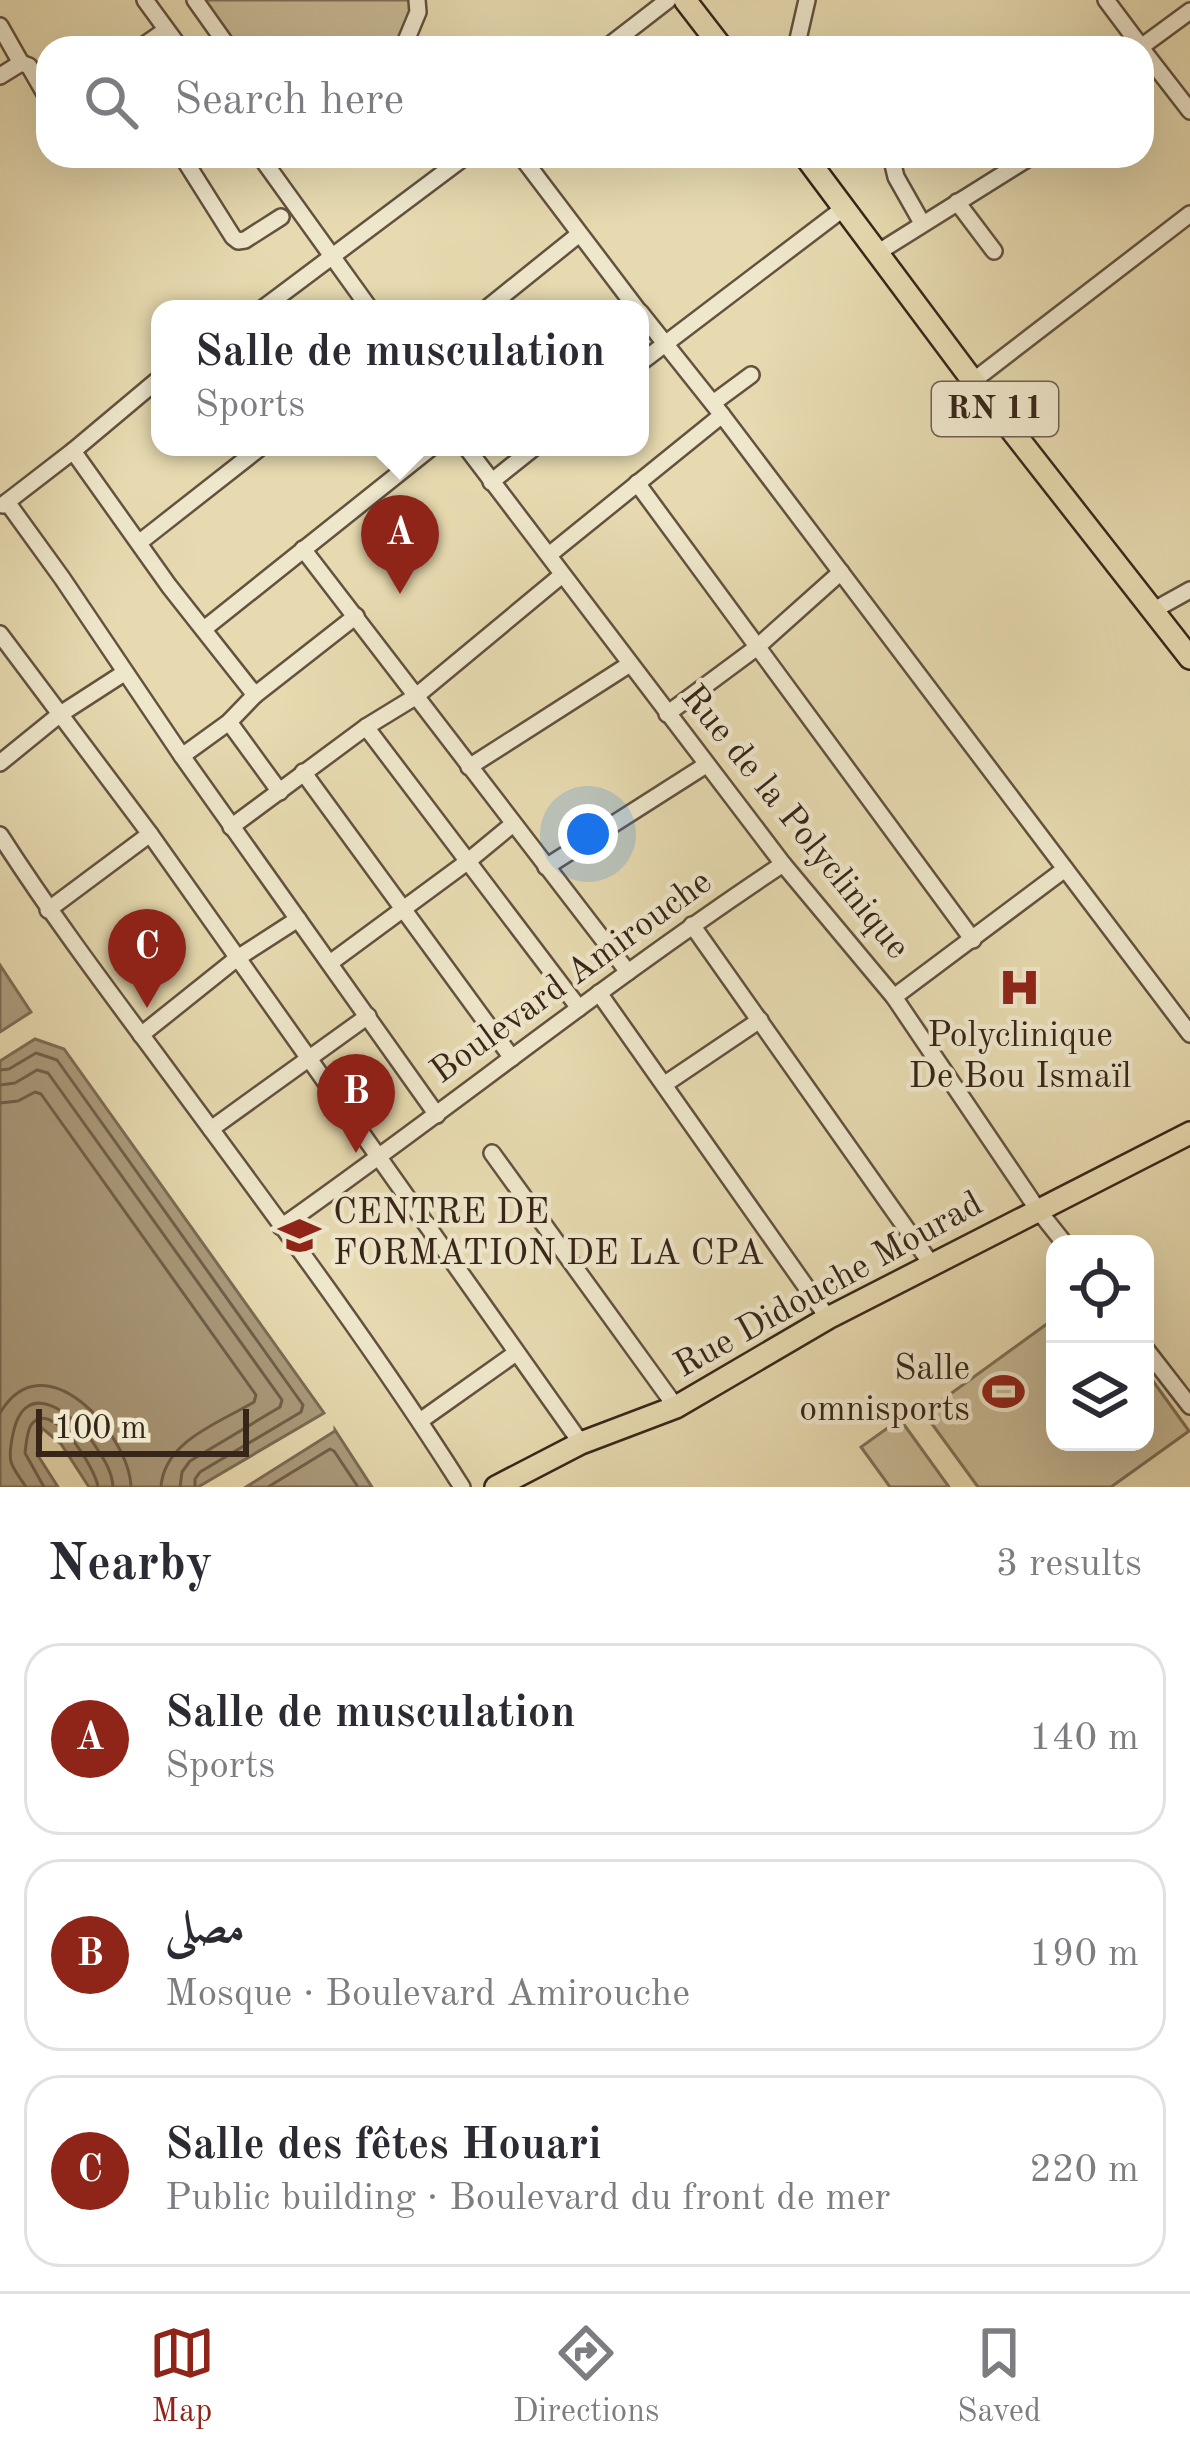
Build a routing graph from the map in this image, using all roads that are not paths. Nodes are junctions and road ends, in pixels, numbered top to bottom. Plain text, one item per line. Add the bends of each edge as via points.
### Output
1 (145, 0) edge
2 (195, 0) edge
3 (417, 0) edge
4 (668, 0) edge
5 (685, 0) edge
6 (807, 0) edge
7 (1106, 0) edge
8 (1190, 11) edge
9 (0, 26) edge
10 (166, 30) junction
11 (157, 36) edge
12 (171, 36) edge
13 (220, 36) edge
14 (409, 36) edge
15 (622, 36) edge
16 (713, 36) edge
17 (799, 36) edge
18 (1133, 36) edge
19 (1154, 39) edge
20 (22, 63) junction
21 (1154, 64) edge
22 (0, 76) edge
23 (36, 79) edge
24 (1190, 112) edge
25 (189, 168) edge
26 (268, 168) edge
27 (450, 168) edge
28 (530, 168) edge
29 (814, 168) edge
30 (894, 168) edge
31 (1012, 168) edge
32 (957, 202) junction
33 (844, 208) junction
34 (1190, 214) edge
35 (281, 217) dead end
36 (922, 223) junction
37 (578, 235) junction
38 (994, 250) dead end
39 (878, 253) junction
40 (332, 259) junction
41 (274, 300) edge
42 (363, 300) edge
43 (497, 300) edge
44 (630, 300) edge
45 (649, 324) edge
46 (665, 344) junction
47 (649, 356) edge
48 (752, 375) dead end
49 (973, 381) junction
50 (151, 386) edge
51 (718, 409) junction
52 (73, 451) junction
53 (250, 456) edge
54 (421, 456) edge
55 (472, 456) edge
56 (524, 456) edge
57 (491, 482) junction
58 (637, 483) junction
59 (4, 504) edge
60 (140, 542) junction
61 (303, 549) junction
62 (549, 555) junction
63 (841, 572) junction
64 (562, 575) junction
65 (1190, 590) edge
66 (1154, 610) junction
67 (356, 616) junction
68 (204, 629) junction
69 (0, 634) edge
70 (756, 648) junction
71 (1190, 658) edge
72 (631, 664) junction
73 (124, 673) junction
74 (255, 694) junction
75 (415, 697) junction
76 (667, 714) junction
77 (59, 716) junction
78 (230, 722) junction
79 (366, 727) junction
80 (182, 756) junction
81 (0, 763) edge
82 (706, 765) junction
83 (469, 767) junction
84 (303, 772) junction
85 (280, 792) junction
86 (513, 824) junction
87 (231, 827) junction
88 (150, 834) junction
89 (0, 836) edge
90 (467, 862) junction
91 (783, 864) junction
92 (546, 867) junction
93 (1065, 869) junction
94 (48, 910) junction
95 (402, 910) junction
96 (298, 920) junction
97 (692, 925) junction
98 (973, 940) junction
99 (236, 959) junction
100 (330, 963) junction
101 (628, 972) junction
102 (598, 993) junction
103 (894, 997) junction
104 (579, 1008) junction
105 (368, 1016) junction
106 (760, 1020) junction
107 (1190, 1034) edge
108 (141, 1035) junction
109 (310, 1058) junction
110 (512, 1058) junction
111 (665, 1084) junction
112 (437, 1114) junction
113 (211, 1129) junction
114 (1190, 1133) edge
115 (492, 1153) dead end
116 (380, 1158) junction
117 (1038, 1210) junction
118 (281, 1227) junction
119 (1058, 1235) edge
120 (932, 1265) junction
121 (828, 1318) junction
122 (516, 1353) junction
123 (1154, 1360) edge
124 (1190, 1406) edge
125 (676, 1407) junction
126 (420, 1421) junction
127 (581, 1443) junction
128 (462, 1487) edge
129 (496, 1487) edge

1 - 10 street
2 - 13 street
3 - 14 street
4 - 15 street
5 - 16 main road
6 - 17 street
7 - 18 street
8 - 19 street
9 - 20 street
10 - 11 street
10 - 12 street
20 - 22 street
20 - 23 street
21 - 24 street
25 - 35 street via 238,241
26 - 40 street
27 - 40 street
28 - 37 street
29 - 33 main road, RN 11
30 - 36 street
31 - 32 street
32 - 36 street
32 - 38 street
33 - 39 main road, RN 11
33 - 46 street
34 - 49 street
36 - 39 street
37 - 43 street
37 - 44 street
39 - 49 main road, RN 11
40 - 41 street
40 - 42 street
45 - 46 street
46 - 47 street
46 - 51 street
48 - 51 street
49 - 66 main road, RN 11
50 - 52 street
51 - 58 street
51 - 63 street
52 - 59 street
52 - 60 street
53 - 60 street
54 - 61 street
55 - 57 street, Rue de la Polyclinique
56 - 57 street
57 - 62 street, Rue de la Polyclinique
58 - 62 street
58 - 70 street
59 - 73 street
60 - 68 street
61 - 67 street
61 - 68 street
62 - 64 street, Rue de la Polyclinique
63 - 70 street
63 - 93 street
64 - 72 street, Rue de la Polyclinique
64 - 75 street
65 - 66 street
66 - 71 main road, RN 11
67 - 74 street
67 - 75 street
68 - 74 street
69 - 77 street
70 - 76 street
70 - 98 street
72 - 76 street, Rue de la Polyclinique
72 - 83 street
73 - 77 street
73 - 80 street
74 - 78 street
75 - 79 street
75 - 83 street
76 - 82 street, Rue de la Polyclinique
77 - 81 street
77 - 88 street
78 - 80 street
78 - 85 street
79 - 84 street
79 - 90 street
80 - 87 street
82 - 91 street, Rue de la Polyclinique
82 - 92 street
83 - 86 street
84 - 85 street
84 - 95 street
85 - 87 street
86 - 90 street
86 - 92 street
87 - 96 street
88 - 94 street
88 - 99 street
89 - 94 street
90 - 95 street
90 - 104 street
91 - 97 street, Boulevard Amirouche
91 - 103 street, Rue de la Polyclinique
92 - 101 street
93 - 98 street
93 - 107 street
94 - 108 street
95 - 100 street
95 - 110 street
96 - 99 street
96 - 100 street
97 - 101 street, Boulevard Amirouche
97 - 106 street
98 - 103 street
99 - 108 street
99 - 109 street
100 - 105 street
101 - 102 street, Boulevard Amirouche
102 - 104 street, Boulevard Amirouche
102 - 111 street
103 - 117 street, Rue de la Polyclinique
104 - 110 street, Boulevard Amirouche
105 - 109 street
105 - 112 street
106 - 111 street
106 - 120 street
108 - 113 street
109 - 113 street
109 - 116 street
110 - 112 street, Boulevard Amirouche
111 - 121 street
112 - 116 street, Boulevard Amirouche
113 - 118 street
114 - 117 main road, Rue Didouche Mourad
115 - 125 street
116 - 118 street, Boulevard Amirouche
116 - 122 street
117 - 119 street, Rue de la Polyclinique
117 - 120 main road, Rue Didouche Mourad
118 - 126 street
120 - 121 main road, Rue Didouche Mourad
121 - 125 main road, Rue Didouche Mourad
122 - 126 street
122 - 127 street
123 - 124 street
125 - 127 main road, Rue Didouche Mourad
126 - 128 street
127 - 129 main road, Rue Didouche Mourad

